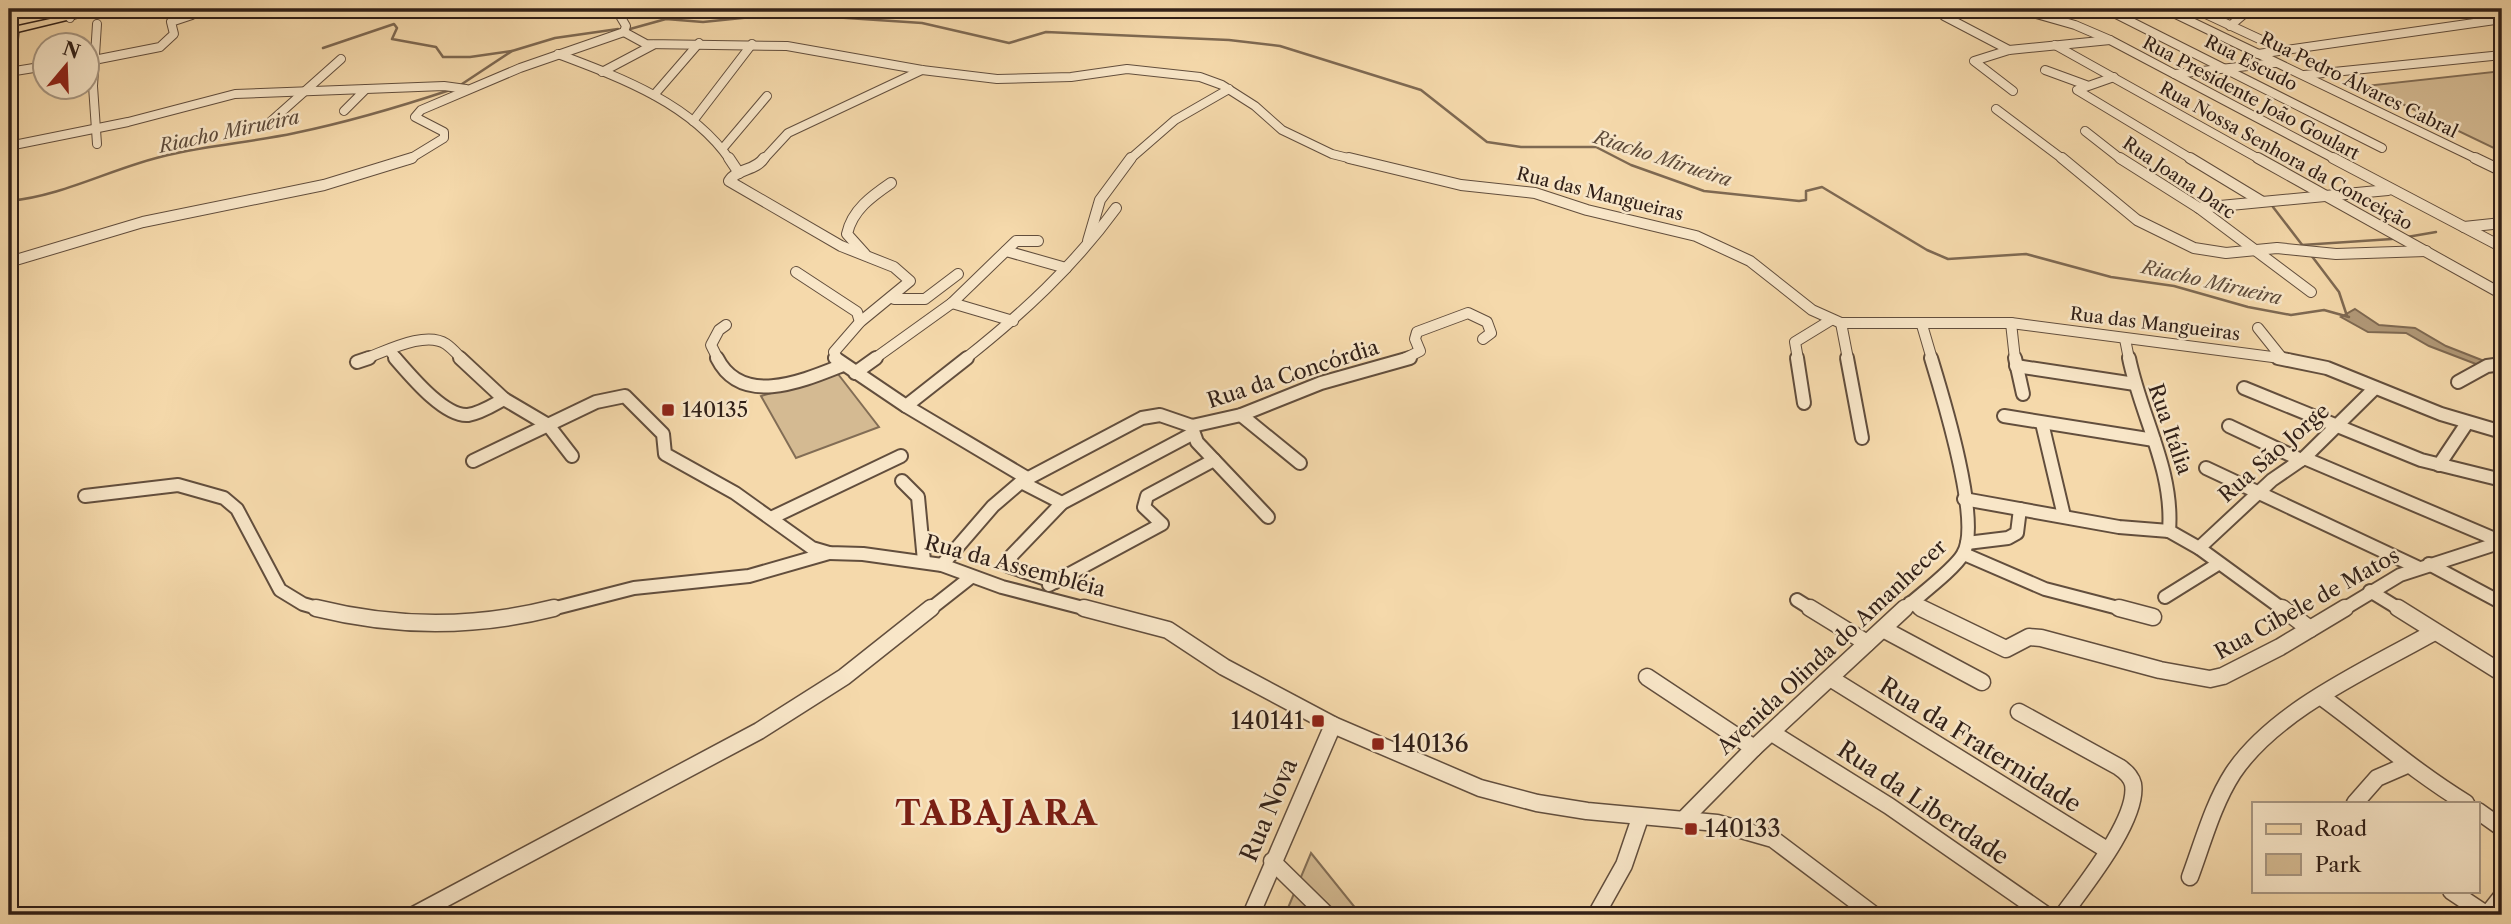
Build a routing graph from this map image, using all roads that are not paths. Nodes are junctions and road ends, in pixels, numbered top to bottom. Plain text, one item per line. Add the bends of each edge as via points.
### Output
1 (63, 9) edge
2 (107, 9) edge
3 (616, 9) edge
4 (2019, 9) edge
5 (2106, 9) edge
6 (2165, 9) edge
7 (2195, 9) edge
8 (2250, 9) edge
9 (2454, 9) edge
10 (192, 15) dead end
11 (1944, 16) dead end
12 (70, 18) junction
13 (2499, 20) edge
14 (97, 24) dead end
15 (2230, 26) junction
16 (12, 30) edge
17 (96, 32) edge
18 (624, 32) junction
19 (2110, 40) junction
20 (698, 43) junction
21 (752, 44) junction
22 (653, 45) junction
23 (2055, 45) junction
24 (2009, 50) junction
25 (2283, 50) junction
26 (558, 54) junction
27 (2259, 54) junction
28 (2502, 55) edge
29 (102, 57) edge
30 (341, 59) dead end
31 (2275, 63) junction
32 (32, 68) edge
33 (2229, 69) junction
34 (922, 70) junction
35 (2045, 70) dead end
36 (10, 72) edge
37 (603, 72) junction
38 (2173, 74) junction
39 (2302, 75) junction
40 (2114, 77) junction
41 (9, 85) edge
42 (2083, 88) junction
43 (366, 89) junction
44 (466, 89) junction
45 (1228, 89) junction
46 (304, 91) junction
47 (2012, 91) dead end
48 (654, 95) junction
49 (767, 96) dead end
50 (93, 102) edge
51 (1996, 109) dead end
52 (344, 111) dead end
53 (693, 121) junction
54 (268, 124) dead end
55 (95, 130) junction
56 (2085, 131) dead end
57 (97, 144) dead end
58 (9, 146) edge
59 (723, 148) junction
60 (2382, 148) dead end
61 (2502, 171) edge
62 (739, 173) junction
63 (891, 183) dead end
64 (2388, 190) junction
65 (2327, 195) junction
66 (2261, 201) junction
67 (1116, 208) dead end
68 (2199, 208) junction
69 (2502, 223) edge
70 (2463, 227) junction
71 (1038, 241) dead end
72 (1087, 245) junction
73 (2502, 247) edge
74 (2255, 250) junction
75 (1006, 251) junction
76 (2426, 251) junction
77 (867, 257) junction
78 (9, 262) edge
79 (1066, 268) junction
80 (796, 272) dead end
81 (958, 274) dead end
82 (2311, 292) dead end
83 (2502, 294) edge
84 (894, 299) junction
85 (951, 303) junction
86 (1013, 321) junction
87 (1836, 321) junction
88 (860, 322) junction
89 (2011, 323) junction
90 (726, 325) dead end
91 (1922, 325) junction
92 (2258, 328) dead end
93 (1483, 339) dead end
94 (2125, 339) junction
95 (390, 351) junction
96 (2282, 358) junction
97 (357, 362) dead end
98 (2501, 364) edge
99 (843, 365) junction
100 (2016, 366) junction
101 (855, 373) junction
102 (2458, 382) dead end
103 (2134, 384) junction
104 (2244, 388) dead end
105 (2375, 388) junction
106 (2023, 394) dead end
107 (504, 399) junction
108 (1804, 403) dead end
109 (906, 406) junction
110 (1241, 415) junction
111 (2004, 416) dead end
112 (2042, 423) junction
113 (2468, 423) junction
114 (548, 425) junction
115 (2229, 426) dead end
116 (2338, 426) junction
117 (1192, 430) junction
118 (2502, 432) edge
119 (1862, 438) dead end
120 (2154, 440) junction
121 (572, 456) dead end
122 (901, 456) dead end
123 (2302, 459) junction
124 (1214, 460) junction
125 (473, 461) dead end
126 (1300, 463) dead end
127 (2439, 465) junction
128 (2206, 468) dead end
129 (1024, 480) junction
130 (2502, 480) edge
131 (902, 481) dead end
132 (2260, 491) junction
133 (85, 496) dead end
134 (1964, 499) junction
135 (1062, 503) junction
136 (2020, 509) junction
137 (2064, 516) junction
138 (1268, 517) dead end
139 (771, 518) junction
140 (2169, 531) junction
141 (2502, 542) edge
142 (2199, 548) junction
143 (1966, 549) junction
144 (830, 553) junction
145 (924, 561) junction
146 (2218, 564) junction
147 (942, 565) junction
148 (2424, 566) junction
149 (971, 577) junction
150 (1055, 582) junction
151 (2370, 591) junction
152 (1031, 594) junction
153 (2165, 597) dead end
154 (1797, 600) dead end
155 (1910, 603) junction
156 (2502, 603) edge
157 (2153, 617) dead end
158 (1883, 629) junction
159 (2310, 629) junction
160 (2434, 632) junction
161 (1867, 643) junction
162 (2130, 662) joint
163 (2502, 673) edge
164 (1647, 677) dead end
165 (1830, 678) junction
166 (1982, 682) dead end
167 (2323, 698) junction
168 (2019, 712) dead end
169 (1333, 724) junction
170 (1772, 733) junction
171 (1754, 748) junction
172 (2407, 765) junction
173 (2356, 802) edge
174 (2464, 802) edge
175 (2480, 812) edge
176 (1640, 818) junction
177 (1683, 820) junction
178 (2502, 828) edge
179 (2106, 850) junction
180 (1272, 861) junction
181 (2190, 877) dead end
182 (2452, 892) edge
183 (2502, 896) edge
184 (414, 915) edge
185 (1251, 915) edge
186 (1327, 915) edge
187 (1596, 915) edge
188 (1874, 915) edge
189 (2046, 915) edge
190 (2063, 915) edge
191 (2487, 915) edge

1 - 12 street
2 - 12 main road
3 - 18 street
4 - 19 street, Rua Presidente João Goulart
5 - 33 street, Rua Escudo
6 - 27 street, Rua Pedro Álvares Cabral
7 - 15 street
8 - 15 street
9 - 13 street
10 - 29 street via 171,22 174,34 166,45
11 - 24 street
12 - 16 main road
13 - 25 street
14 - 17 street
15 - 25 street
16 - 36 street
18 - 22 street, Rua das Mangueiras
18 - 26 street
19 - 23 street
19 - 38 street, Rua Presidente João Goulart
20 - 21 street, Rua das Mangueiras
20 - 22 street, Rua das Mangueiras
20 - 48 street
21 - 34 street, Rua das Mangueiras via 805,48
21 - 53 street
22 - 37 street
23 - 24 street
23 - 40 street, Rua Nossa Senhora da Conceição
24 - 47 street via 1973,64
25 - 27 street
26 - 37 street
26 - 44 street
27 - 31 street, Rua Pedro Álvares Cabral
28 - 39 street
30 - 46 street
31 - 33 street
31 - 39 street, Rua Pedro Álvares Cabral
32 - 36 street
33 - 38 street
33 - 60 street, Rua Escudo
34 - 45 street, Rua das Mangueiras via 1019,79 1136,69 1210,79
34 - 62 street via 788,134 760,165
35 - 42 street
36 - 41 street
37 - 48 street
38 - 64 street, Rua Presidente João Goulart
39 - 61 street, Rua Pedro Álvares Cabral
40 - 42 street
40 - 65 street, Rua Nossa Senhora da Conceição
42 - 66 street
43 - 44 street
43 - 46 street
43 - 52 street
44 - 78 street via 414,114 444,132 444,138 397,164 125,226
45 - 72 street via 1185,110 1157,132 1102,197
45 - 87 street, Rua das Mangueiras via 1282,130 1332,154 1461,185 1535,193 1696,236 1750,261 1804,304
46 - 54 street
46 - 55 street via 218,97
48 - 53 street
49 - 59 street
50 - 55 street
51 - 74 street via 2137,220 2166,236 2194,248 2226,253
53 - 59 street
55 - 57 street
55 - 58 street
56 - 68 street, Rua Joana Darc via 2130,166
59 - 62 street
62 - 77 street via 729,181
63 - 77 street via 847,227 846,234
64 - 65 street
64 - 70 street, Rua Presidente João Goulart
65 - 66 street
65 - 76 street, Rua Nossa Senhora da Conceição
66 - 68 street
67 - 72 street
68 - 74 street, Rua Joana Darc
69 - 70 street
70 - 73 street, Rua Presidente João Goulart
71 - 75 street via 1016,241
72 - 79 street
74 - 76 street via 2336,254
74 - 82 street, Rua Joana Darc
75 - 79 street
75 - 85 street
76 - 83 street, Rua Nossa Senhora da Conceição
77 - 84 street via 894,267 910,281
79 - 86 street
80 - 88 street via 857,312
81 - 84 street via 925,299
84 - 88 street
85 - 86 street
85 - 101 street
86 - 109 street
87 - 91 street, Rua das Mangueiras
87 - 108 street via 1794,342
87 - 119 street
88 - 99 street via 834,352
89 - 91 street, Rua das Mangueiras
89 - 94 street, Rua das Mangueiras
89 - 100 street
90 - 99 street via 711,345 725,370 744,383 786,387
91 - 134 street, Avenida Olinda do Amanhecer
92 - 96 street
93 - 110 street, Rua da Concórdia via 1491,333 1487,322 1474,313 1461,314 1418,332 1415,339 1420,351 1412,357 1321,383
94 - 96 street, Rua das Mangueiras
94 - 103 street, Rua Itália
95 - 97 street
95 - 107 street via 428,340 444,342
95 - 107 street via 414,381 456,412 470,414
96 - 105 street, Rua das Mangueiras via 2327,368
98 - 102 street
99 - 101 street
100 - 103 street
100 - 106 street
101 - 109 street
103 - 120 street, Rua Itália
104 - 116 street
105 - 113 street, Rua das Mangueiras
105 - 116 street, Rua São Jorge
107 - 114 street
109 - 129 street
110 - 117 street, Rua da Concórdia
110 - 126 street
111 - 112 street
112 - 120 street
112 - 137 street
113 - 118 street, Rua das Mangueiras
113 - 127 street
114 - 121 street
114 - 125 street
114 - 139 street, Rua da Assembléia via 596,402 629,398 663,434 665,454
115 - 123 street
116 - 123 street, Rua São Jorge
116 - 127 street
117 - 124 street
117 - 129 street, Rua da Concórdia via 1160,415 1142,418
117 - 135 street
120 - 140 street, Rua Itália via 2172,497
122 - 139 street
123 - 132 street, Rua São Jorge
123 - 141 street
124 - 138 street
124 - 150 street via 1147,496 1144,508 1162,524
127 - 130 street
128 - 132 street
129 - 135 street
129 - 147 street, Rua da Concórdia via 980,520
131 - 145 street via 918,497
132 - 142 street, Rua São Jorge
132 - 148 street
133 - 144 street via 170,485 224,498 237,509 280,590 290,597 319,609 407,625 508,620 634,588 749,576
134 - 136 street
134 - 143 street, Avenida Olinda do Amanhecer
135 - 150 street via 1008,566
136 - 137 street
136 - 143 street via 2017,533
137 - 140 street
139 - 144 street, Rua da Assembléia via 799,541
140 - 142 street
141 - 148 street, Rua Cibele de Matos
142 - 146 street
143 - 155 street, Avenida Olinda do Amanhecer
143 - 157 street via 2045,589
144 - 145 street, Rua da Assembléia
145 - 147 street, Rua da Assembléia
146 - 153 street
146 - 159 street
147 - 149 street, Rua da Assembléia
148 - 151 street, Rua Cibele de Matos
148 - 156 street
149 - 152 street, Rua da Assembléia
149 - 184 street via 886,647 760,731
150 - 152 street
151 - 159 street, Rua Cibele de Matos
151 - 160 street
152 - 169 street, Rua da Assembléia via 1168,630 1224,667
154 - 161 street
155 - 158 street, Avenida Olinda do Amanhecer
155 - 162 street via 2006,649 2029,637
158 - 161 street, Avenida Olinda do Amanhecer
158 - 166 street
159 - 162 street, Rua Cibele de Matos via 2250,663 2210,679
160 - 163 street
160 - 167 street
161 - 165 street, Avenida Olinda do Amanhecer
164 - 171 street
165 - 170 street, Avenida Olinda do Amanhecer
165 - 179 street, Rua da Fraternidade
167 - 172 street
167 - 181 street via 2281,725 2242,761 2218,803
168 - 179 street via 2106,759 2132,779 2133,799
169 - 176 street, Rua da Assembléia via 1480,788 1537,803
169 - 180 street, Rua Nova
170 - 171 street, Avenida Olinda do Amanhecer
170 - 189 street, Rua da Liberdade via 1889,806
171 - 177 street, Avenida Olinda do Amanhecer
172 - 173 street via 2377,778
172 - 174 street
175 - 178 street
176 - 177 street, Rua da Assembléia
176 - 187 street via 1624,865
177 - 188 street, Rua da Assembléia via 1717,822 1773,839
179 - 190 street
180 - 185 street, Rua Nova
180 - 186 street
182 - 191 street
183 - 191 street

